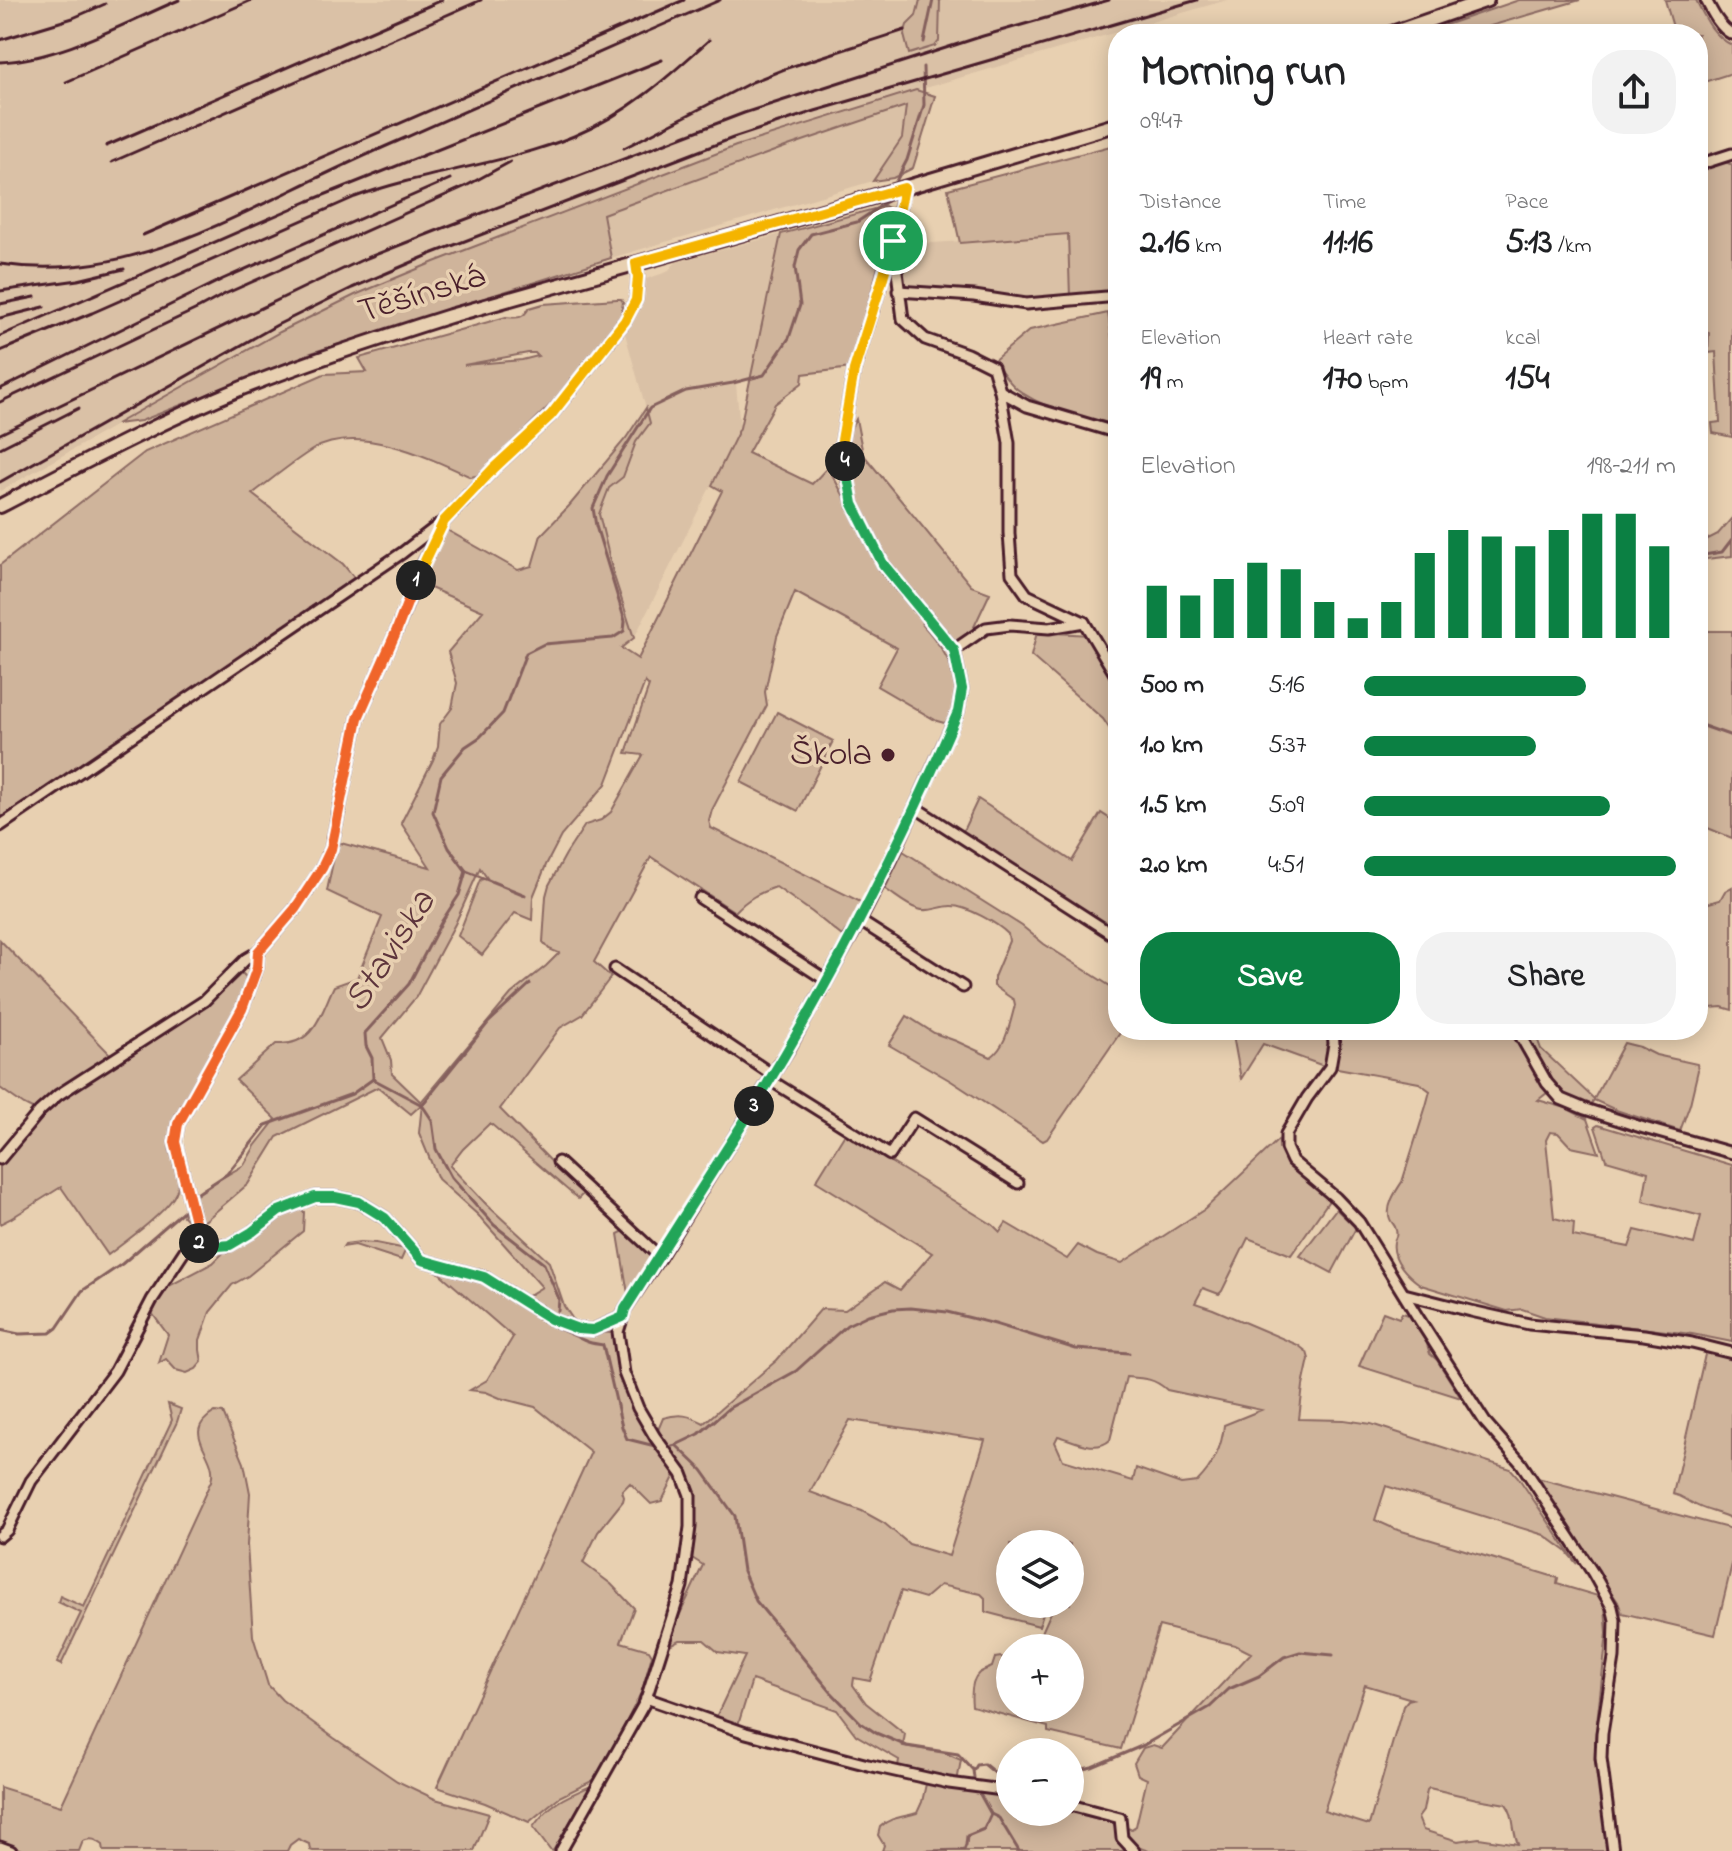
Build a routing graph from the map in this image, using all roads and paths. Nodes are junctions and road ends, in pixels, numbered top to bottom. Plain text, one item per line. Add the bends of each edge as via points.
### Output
1 (1458, 0) edge
2 (1487, 0) edge
3 (1708, 5) edge
4 (1424, 21) junction
5 (1417, 24) edge
6 (1732, 34) edge
7 (1108, 127) edge
8 (1732, 154) edge
9 (1708, 162) edge
10 (904, 188) junction
11 (893, 241) junction
12 (636, 263) junction
13 (898, 291) junction
14 (1108, 297) edge
15 (1000, 391) junction
16 (1108, 430) edge
17 (0, 506) edge
18 (444, 521) junction
19 (1084, 622) junction
20 (954, 650) junction
21 (1108, 662) edge
22 (916, 808) junction
23 (0, 826) edge
24 (700, 898) dead end
25 (860, 921) junction
26 (1108, 932) edge
27 (258, 952) junction
28 (615, 969) dead end
29 (826, 980) junction
30 (963, 987) dead end
31 (1334, 1040) edge
32 (1523, 1040) edge
33 (772, 1078) junction
34 (1732, 1153) edge
35 (0, 1159) edge
36 (558, 1162) dead end
37 (1018, 1183) dead end
38 (193, 1241) junction
39 (660, 1257) junction
40 (1404, 1294) junction
41 (623, 1317) junction
42 (1732, 1353) edge
43 (0, 1536) edge
44 (646, 1698) junction
45 (996, 1789) edge
46 (1084, 1809) edge
47 (0, 1847) edge
48 (11, 1851) edge
49 (561, 1851) edge
50 (1134, 1851) edge
51 (1613, 1851) edge

1 - 4 main road
2 - 4 main road
3 - 6 street
4 - 5 main road
7 - 10 main road, Těšínská
8 - 9 street
10 - 11 street
10 - 12 main road, Těšínská
11 - 13 street
11 - 20 street via 854,370 841,446 853,504 883,564
12 - 17 main road, Těšínská via 450,316 240,389
12 - 18 street via 636,300 625,321 551,415
13 - 14 street via 1026,304
13 - 15 street via 903,319 925,339 993,367
15 - 16 street via 1027,406
15 - 19 street via 1009,443 1012,574 1027,595
18 - 23 street
18 - 27 street via 358,718 331,849 295,909
19 - 20 street via 986,628
19 - 21 street
20 - 22 street via 962,689 958,712
22 - 25 street
22 - 26 street
24 - 29 street
25 - 29 street
25 - 30 street
27 - 35 street via 204,1001 58,1095
27 - 38 street via 242,1009 178,1124 175,1142 196,1225
28 - 33 street
29 - 33 street
31 - 40 street via 1330,1067 1286,1134 1286,1148 1292,1161 1359,1222
32 - 34 street via 1561,1099
33 - 37 street via 890,1155 914,1118
33 - 39 street
36 - 39 street
38 - 41 street via 207,1247 230,1245 279,1211 315,1197 335,1197 359,1202 385,1218 422,1260 484,1277 551,1319 593,1330
38 - 43 street via 152,1300 115,1371 31,1481
39 - 41 street
40 - 42 street via 1529,1324 1644,1335
40 - 51 street via 1612,1607 1614,1658 1601,1758
41 - 44 street via 618,1332 624,1373 638,1408 690,1495 682,1586
44 - 45 street via 746,1733 868,1765
44 - 49 street
46 - 50 street via 1120,1818 1122,1838
47 - 48 street

